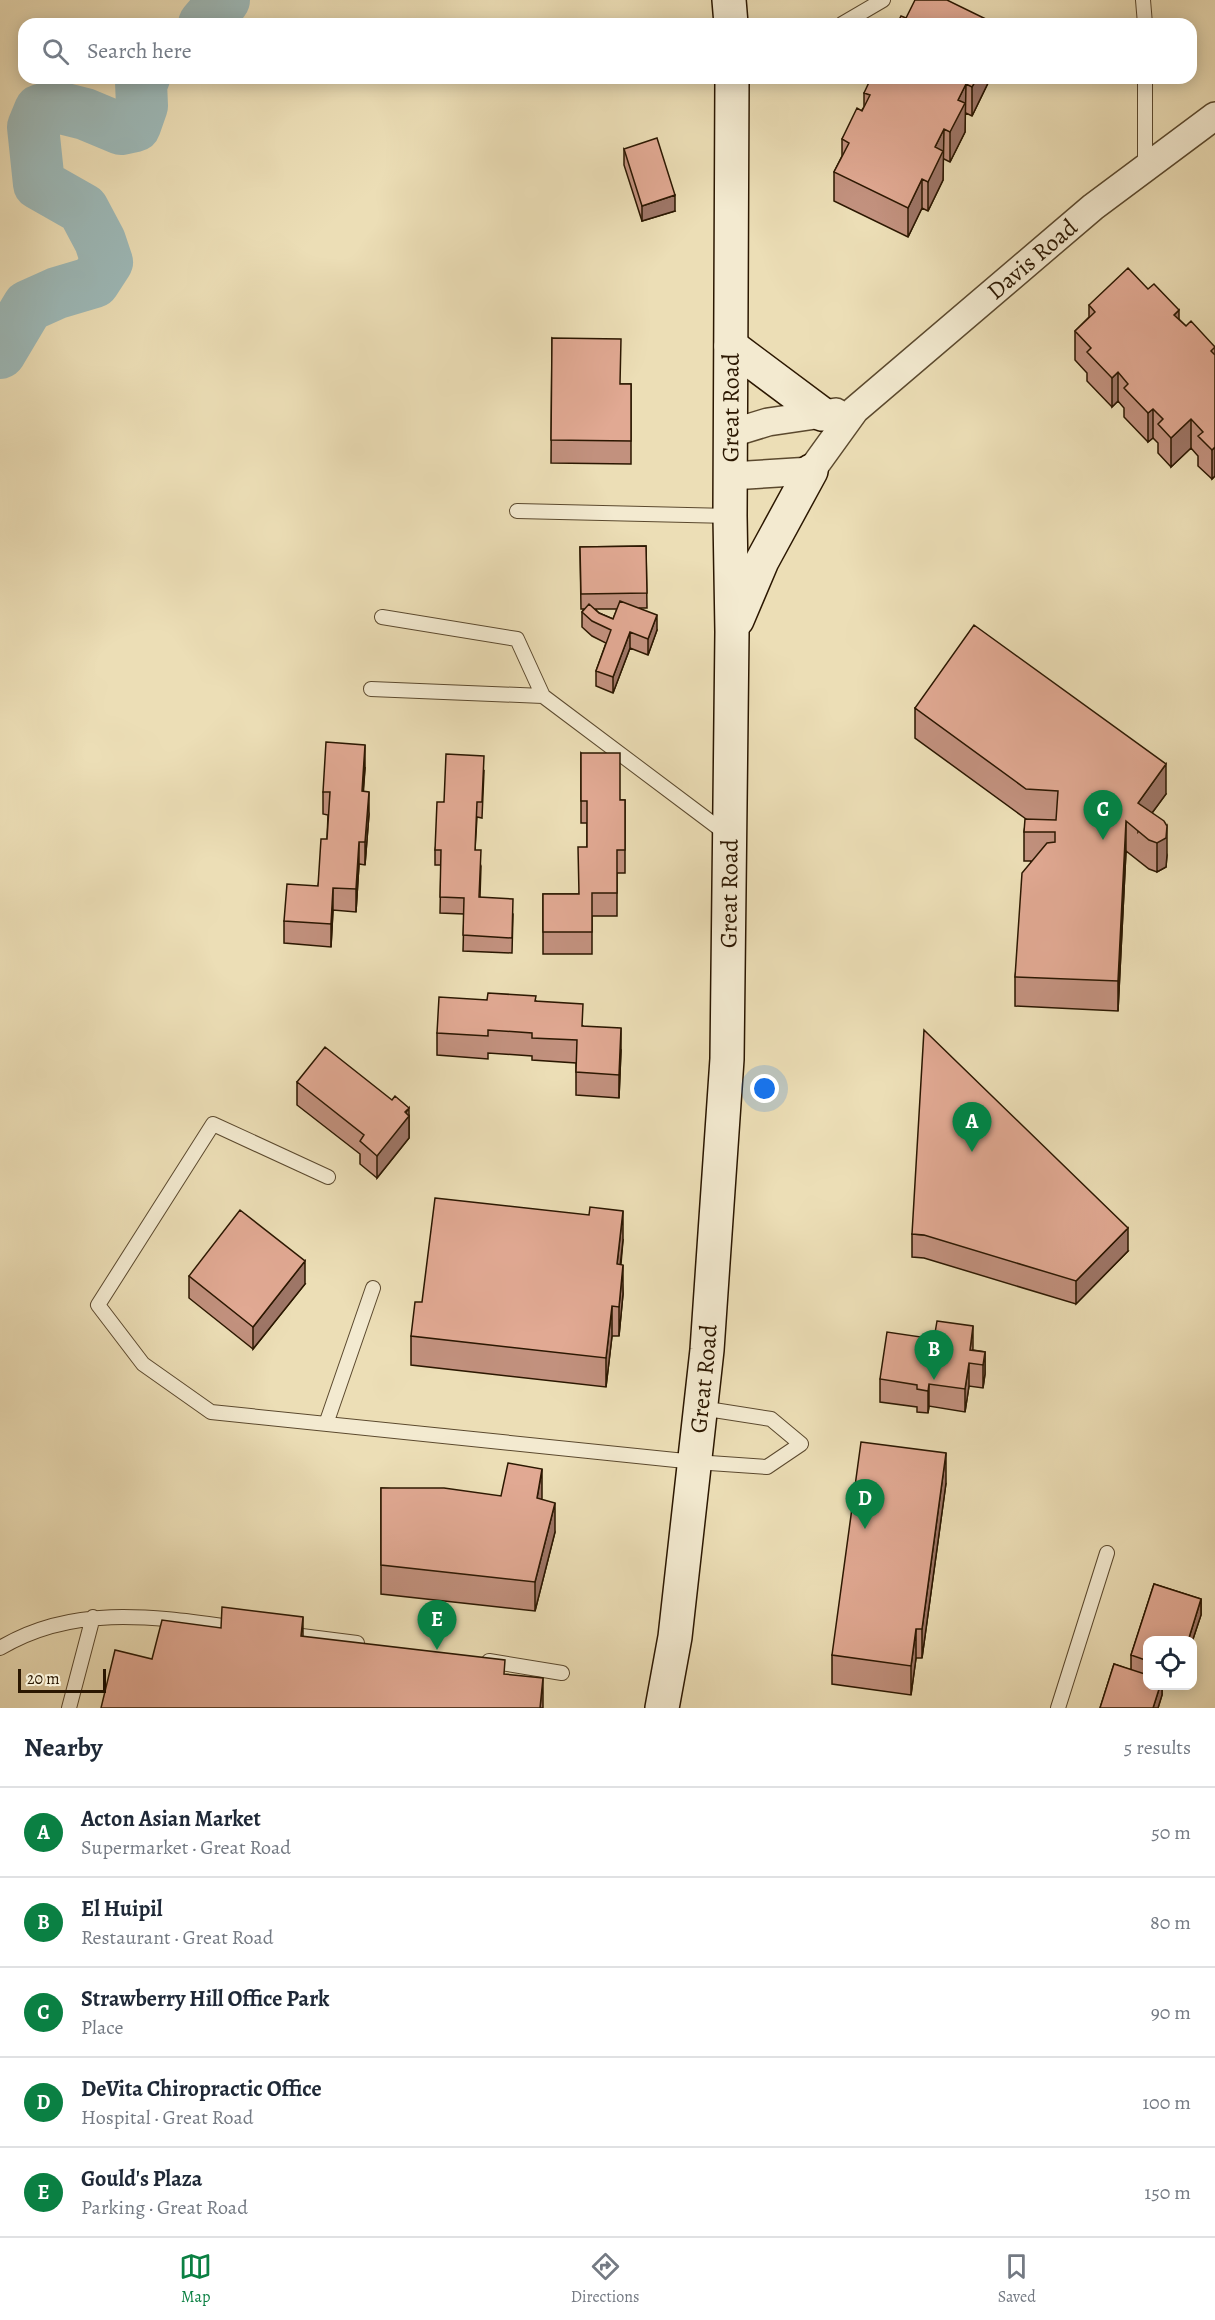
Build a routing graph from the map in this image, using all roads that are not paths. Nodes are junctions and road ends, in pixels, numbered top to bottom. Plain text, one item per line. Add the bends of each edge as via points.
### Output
1 (729, 0) edge
2 (883, 0) edge
3 (1143, 0) edge
4 (730, 18) edge
5 (852, 18) edge
6 (1144, 18) edge
7 (732, 84) edge
8 (1145, 84) edge
9 (1215, 116) edge
10 (1145, 169) junction
11 (731, 346) junction
12 (855, 410) junction
13 (822, 414) junction
14 (732, 433) junction
15 (811, 471) junction
16 (731, 476) junction
17 (516, 512) dead end
18 (730, 516) junction
19 (382, 616) dead end
20 (732, 630) junction
21 (371, 689) dead end
22 (543, 696) junction
23 (730, 836) junction
24 (328, 1177) dead end
25 (373, 1288) dead end
26 (700, 1408) junction
27 (326, 1424) junction
28 (695, 1462) junction
29 (1107, 1553) dead end
30 (93, 1617) junction
31 (249, 1629) edge
32 (272, 1632) edge
33 (374, 1645) edge
34 (0, 1648) edge
35 (474, 1659) edge
36 (562, 1673) dead end
37 (69, 1708) edge
38 (662, 1708) edge
39 (1058, 1708) edge

1 - 4 main road
2 - 5 lane
3 - 6 lane
7 - 11 main road, Great Road
8 - 10 lane
9 - 10 street, Davis Road
10 - 12 street, Davis Road via 1093,207
11 - 13 main road
11 - 14 main road, Great Road
12 - 13 street
12 - 15 street, Davis Road
13 - 14 street via 768,422
14 - 16 main road, Great Road
15 - 16 street
15 - 20 main road via 762,561
16 - 18 main road, Great Road
17 - 18 lane
18 - 20 main road, Great Road
19 - 22 lane via 517,639
20 - 23 main road, Great Road
21 - 22 lane
22 - 23 lane
23 - 26 main road, Great Road via 727,1059
24 - 27 lane via 213,1124 98,1305 143,1364 211,1412
25 - 27 lane
26 - 28 main road, Great Road
26 - 28 lane via 771,1419 801,1444 767,1467
27 - 28 lane
28 - 38 main road, Great Road via 675,1637
29 - 39 lane
30 - 31 lane via 162,1617
30 - 34 lane via 34,1631
30 - 37 lane
32 - 33 lane
35 - 36 lane

